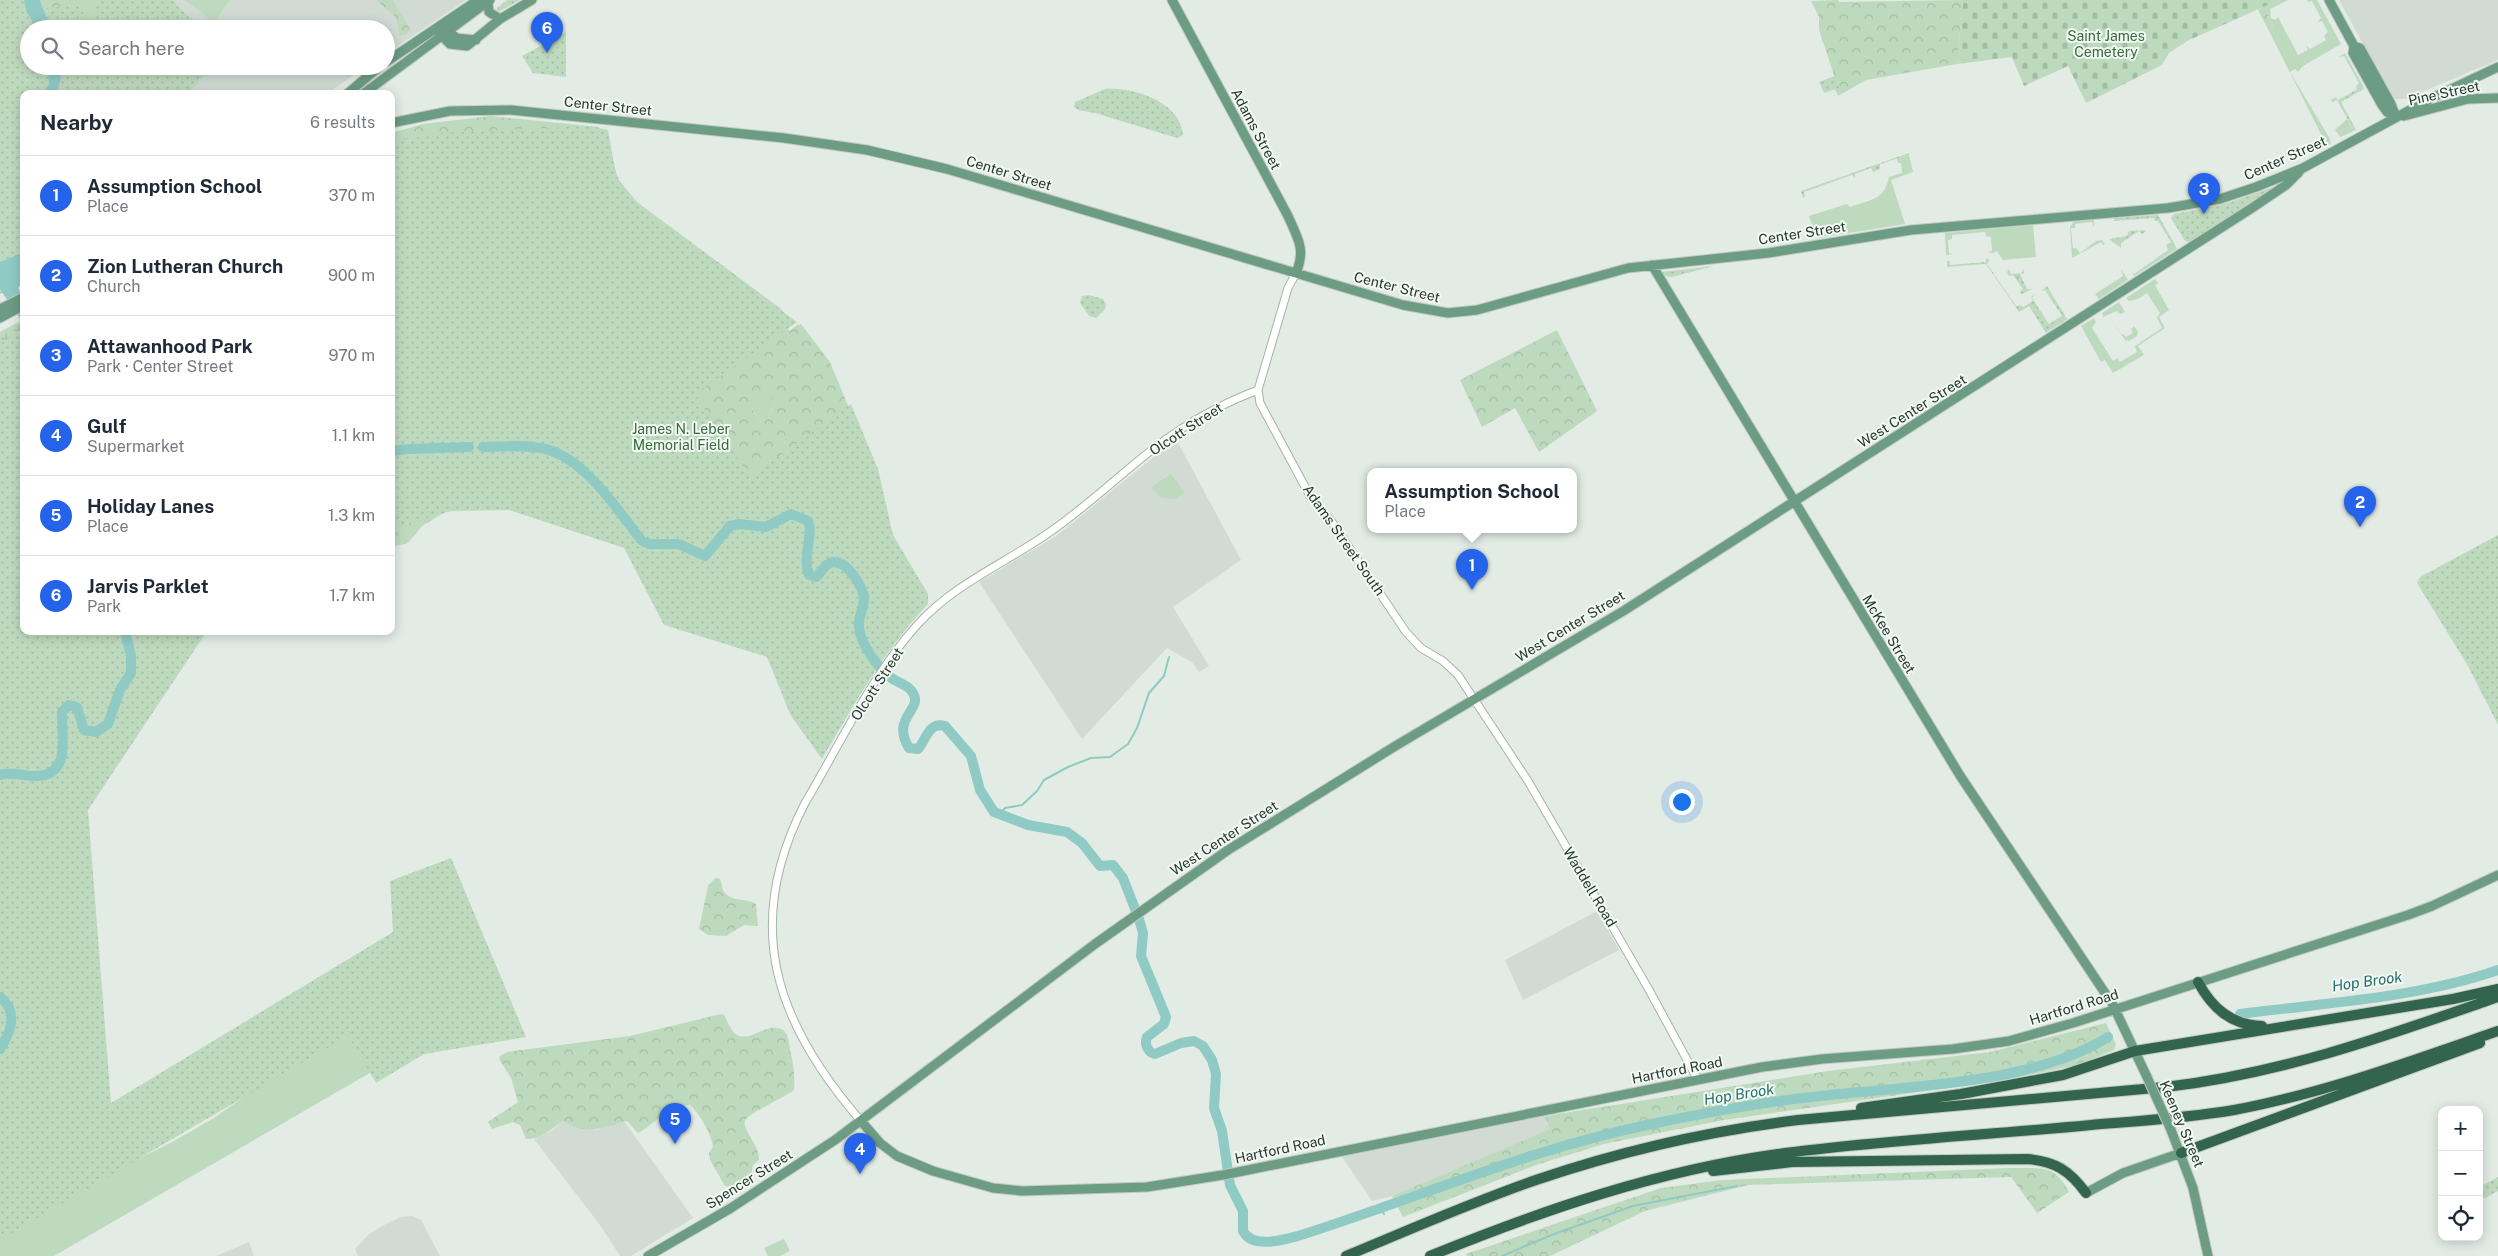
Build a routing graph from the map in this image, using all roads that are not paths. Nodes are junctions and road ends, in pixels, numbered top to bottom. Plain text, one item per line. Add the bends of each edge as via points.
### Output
1 (478, 0) edge
2 (532, 0) edge
3 (1172, 0) edge
4 (2329, 0) edge
5 (489, 1) edge
6 (500, 19) junction
7 (443, 24) junction
8 (435, 29) junction
9 (445, 34) junction
10 (395, 56) edge
11 (2498, 67) edge
12 (395, 68) edge
13 (369, 75) edge
14 (386, 75) edge
15 (352, 90) edge
16 (368, 90) edge
17 (2498, 98) edge
18 (2396, 117) junction
19 (395, 123) edge
20 (2302, 168) junction
21 (1652, 265) junction
22 (1296, 273) junction
23 (20, 300) edge
24 (20, 307) edge
25 (6, 309) edge
26 (0, 318) edge
27 (1258, 390) junction
28 (1794, 503) junction
29 (1474, 700) junction
30 (2498, 875) edge
31 (2198, 982) junction
32 (2498, 988) edge
33 (2498, 997) edge
34 (2116, 1009) junction
35 (2300, 1024) junction
36 (2498, 1033) edge
37 (2135, 1051) junction
38 (1698, 1080) junction
39 (1834, 1116) junction
40 (860, 1121) junction
41 (2181, 1153) junction
42 (1682, 1172) junction
43 (2086, 1193) joint
44 (648, 1256) edge
45 (1346, 1256) edge
46 (1430, 1256) edge
47 (2208, 1256) edge

1 - 7 main road
2 - 6 main road
3 - 22 main road, Adams Street via 1288,216 1302,247
4 - 18 main road via 2382,105
5 - 6 main road via 490,12
5 - 9 main road
6 - 9 main road via 467,46 449,44
7 - 8 main road
7 - 9 main road
8 - 9 main road
8 - 10 main road
9 - 12 main road
11 - 18 main road, Center Street
13 - 15 main road
14 - 16 main road
17 - 18 main road, Pine Street via 2468,99
18 - 20 main road, Center Street
19 - 22 main road, Center Street via 445,111 511,110 846,146 948,169
20 - 21 main road, Center Street via 2240,193 2186,205 1910,230 1768,253
20 - 28 main road, West Center Street via 2286,185 2255,206
21 - 22 main road, Center Street via 1616,270 1456,314 1410,306
21 - 28 main road, McKee Street
22 - 27 street via 1288,288
23 - 25 main road
24 - 25 main road
25 - 26 main road
27 - 29 street, Adams Street South via 1258,400 1310,496 1332,522 1406,632 1422,648 1452,668
27 - 40 street, Olcott Street via 1176,432 1046,535 950,593 916,626 889,662 793,826 778,871 772,910 776,970 790,1014 812,1056
28 - 29 main road, West Center Street via 1617,615
28 - 34 main road, McKee Street via 1962,780
29 - 38 street, Waddell Road via 1528,781
29 - 40 main road, West Center Street via 1228,850 1132,917
30 - 31 main road, Hartford Road via 2424,909
31 - 34 main road, Hartford Road
31 - 35 highway via 2215,1007 2234,1020 2255,1026
32 - 35 highway
33 - 39 highway via 2329,1055 2226,1079
34 - 37 main road, Keeney Street
34 - 38 main road, Hartford Road via 1982,1046 1784,1063
35 - 37 highway
36 - 41 highway via 2460,1052
36 - 42 highway via 2343,1084 2231,1110 1799,1152
37 - 39 highway via 2063,1075 1960,1094 1869,1106
37 - 41 main road, Keeney Street, bridge
38 - 40 main road, Hartford Road via 1224,1175 1147,1187 1022,1191 993,1188 933,1171 897,1156
39 - 45 highway via 1720,1132 1601,1160 1500,1194
40 - 44 main road, Spencer Street via 772,1182
41 - 43 main road via 2123,1173
41 - 47 main road, Keeney Street via 2196,1197
42 - 43 highway via 1792,1162 2028,1159 2061,1167 2076,1178
42 - 46 highway via 1560,1205

